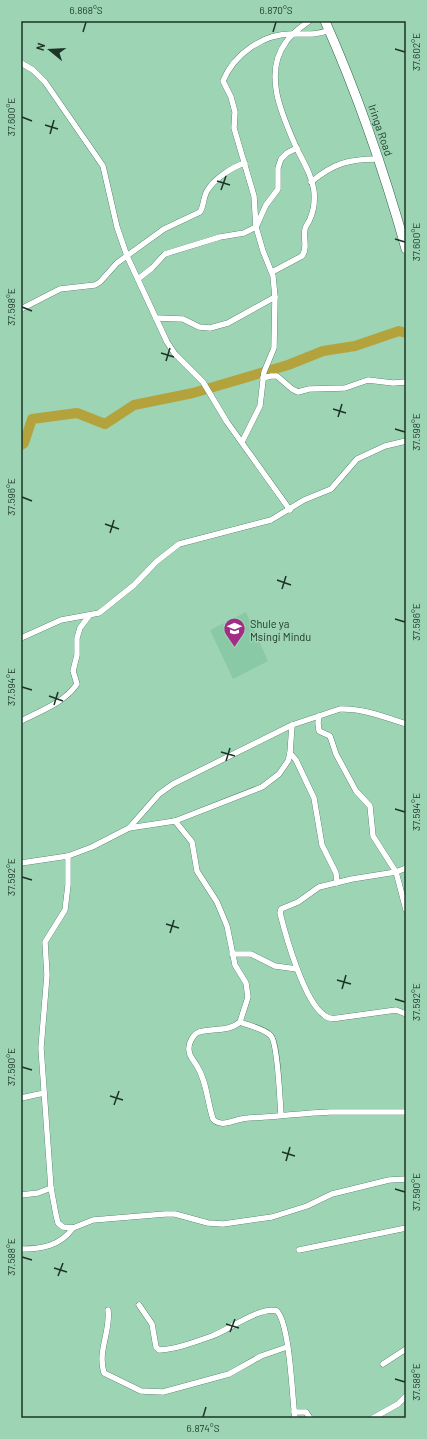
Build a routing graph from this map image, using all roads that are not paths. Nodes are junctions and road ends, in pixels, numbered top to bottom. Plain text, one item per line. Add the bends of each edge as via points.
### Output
1 (309, 21) edge
2 (326, 21) edge
3 (330, 30) junction
4 (293, 34) junction
5 (21, 63) edge
6 (297, 148) junction
7 (378, 159) junction
8 (245, 163) junction
9 (311, 182) junction
10 (256, 227) junction
11 (406, 249) edge
12 (127, 256) junction
13 (272, 272) junction
14 (138, 279) junction
15 (275, 297) junction
16 (21, 308) edge
17 (156, 318) junction
18 (263, 378) junction
19 (406, 382) edge
20 (406, 441) edge
21 (242, 442) junction
22 (290, 510) junction
23 (89, 616) junction
24 (21, 638) edge
25 (319, 716) junction
26 (21, 721) edge
27 (406, 724) edge
28 (292, 725) junction
29 (290, 753) junction
30 (175, 821) junction
31 (129, 828) junction
32 (68, 856) junction
33 (21, 863) edge
34 (406, 868) edge
35 (396, 872) junction
36 (337, 883) junction
37 (406, 910) edge
38 (232, 954) junction
39 (297, 969) junction
40 (406, 1014) edge
41 (240, 1022) junction
42 (44, 1093) junction
43 (21, 1098) edge
44 (406, 1112) edge
45 (281, 1115) junction
46 (406, 1179) edge
47 (51, 1188) junction
48 (21, 1195) edge
49 (73, 1228) junction
50 (406, 1228) edge
51 (21, 1249) edge
52 (299, 1250) dead end
53 (138, 1305) dead end
54 (108, 1310) dead end
55 (287, 1347) junction
56 (406, 1349) edge
57 (383, 1364) dead end
58 (406, 1396) edge
59 (294, 1415) edge
60 (381, 1416) edge
61 (310, 1418) edge
62 (374, 1418) edge

1 - 4 street
2 - 3 highway, Iringa Road
3 - 4 street via 312,35
3 - 7 highway, Iringa Road
4 - 6 street via 285,42 274,72 283,114
4 - 8 street via 258,42 234,63 223,81 231,97 235,112 234,128
5 - 12 street via 45,82 104,166 117,227
6 - 9 street
6 - 10 street via 281,159 278,168 278,189 266,205
7 - 9 street via 357,159 335,165
7 - 11 highway, Iringa Road
8 - 10 street via 254,196
8 - 12 street via 228,170 210,187 200,212 170,226
9 - 13 street via 314,203 305,230 304,252 302,256
10 - 13 street
10 - 14 street via 244,233 220,237 165,254
12 - 14 street
12 - 16 street via 100,282 60,289
13 - 15 street
14 - 17 street
15 - 17 street via 228,323 210,328 199,327 183,319
15 - 18 street via 275,345
17 - 21 street via 172,349 203,382
18 - 19 street via 277,376 298,392 309,389 345,388 368,380
18 - 21 street via 260,406
20 - 22 street via 385,446 357,459 330,489 304,500
21 - 22 street
22 - 23 street via 262,524 178,544 156,562 134,586 99,613
23 - 24 street via 61,620
23 - 26 street via 81,626 77,638 77,655 73,671 77,684 57,702
25 - 27 street via 340,709 357,710
25 - 28 street
25 - 35 street via 319,730 330,736 336,754 356,791 368,802 375,840
28 - 29 street
28 - 31 street via 166,788
29 - 30 street via 279,774 262,787
29 - 36 street via 314,798 322,845 336,873
30 - 31 street
30 - 38 street via 192,842 197,871 222,913
31 - 32 street
32 - 33 street
32 - 42 street via 65,910 45,942 47,975 41,1048
34 - 35 street
35 - 36 street
35 - 37 street
36 - 39 street via 319,887 280,911
38 - 39 street via 251,954 275,966
38 - 41 street via 247,989 246,1005
39 - 40 street via 310,1000 320,1013 330,1019 396,1010
41 - 45 street via 264,1031 271,1037 280,1080
41 - 45 street via 225,1028 199,1032 189,1045 190,1055 203,1079 214,1118 218,1123 222,1123
42 - 43 street
42 - 47 street
44 - 45 street
46 - 49 street via 389,1180 332,1194 307,1206 272,1217 223,1224 165,1214 93,1220
47 - 48 street
47 - 49 street via 58,1223 63,1227
49 - 51 street via 56,1244
50 - 52 street
53 - 55 street via 152,1324 156,1347 159,1350 212,1336 254,1315 274,1310 282,1318
54 - 55 street via 109,1319 102,1350 104,1373 141,1391 163,1392 229,1374 261,1356
55 - 59 street
56 - 57 street
58 - 60 street
59 - 61 street via 306,1412
60 - 62 street

